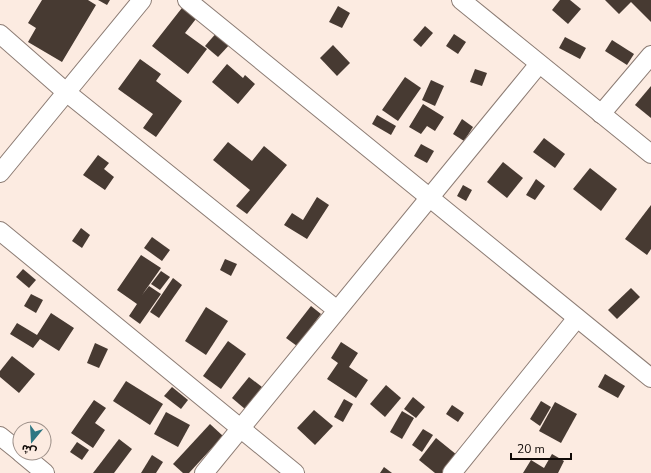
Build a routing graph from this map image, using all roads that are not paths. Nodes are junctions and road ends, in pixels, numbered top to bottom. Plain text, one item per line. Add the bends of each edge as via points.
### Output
1 (142, 0) edge
2 (187, 0) edge
3 (461, 0) edge
4 (0, 34) edge
5 (651, 55) edge
6 (539, 64) junction
7 (66, 92) junction
8 (601, 114) junction
9 (651, 154) edge
10 (0, 173) edge
11 (429, 198) junction
12 (0, 231) edge
13 (337, 310) junction
14 (577, 318) junction
15 (651, 378) edge
16 (240, 428) junction
17 (0, 436) edge
18 (12, 446) edge
19 (30, 461) edge
20 (45, 473) edge
21 (204, 473) edge
22 (295, 473) edge
23 (452, 473) edge

1 - 7 street
2 - 11 street
3 - 6 street
4 - 7 street
5 - 8 street
6 - 8 street
6 - 11 street
7 - 10 street
7 - 13 street
8 - 9 street
11 - 13 street
11 - 14 street
12 - 16 street
13 - 16 street
14 - 15 street
14 - 23 street
16 - 21 street
16 - 22 street
17 - 18 street
19 - 20 street

